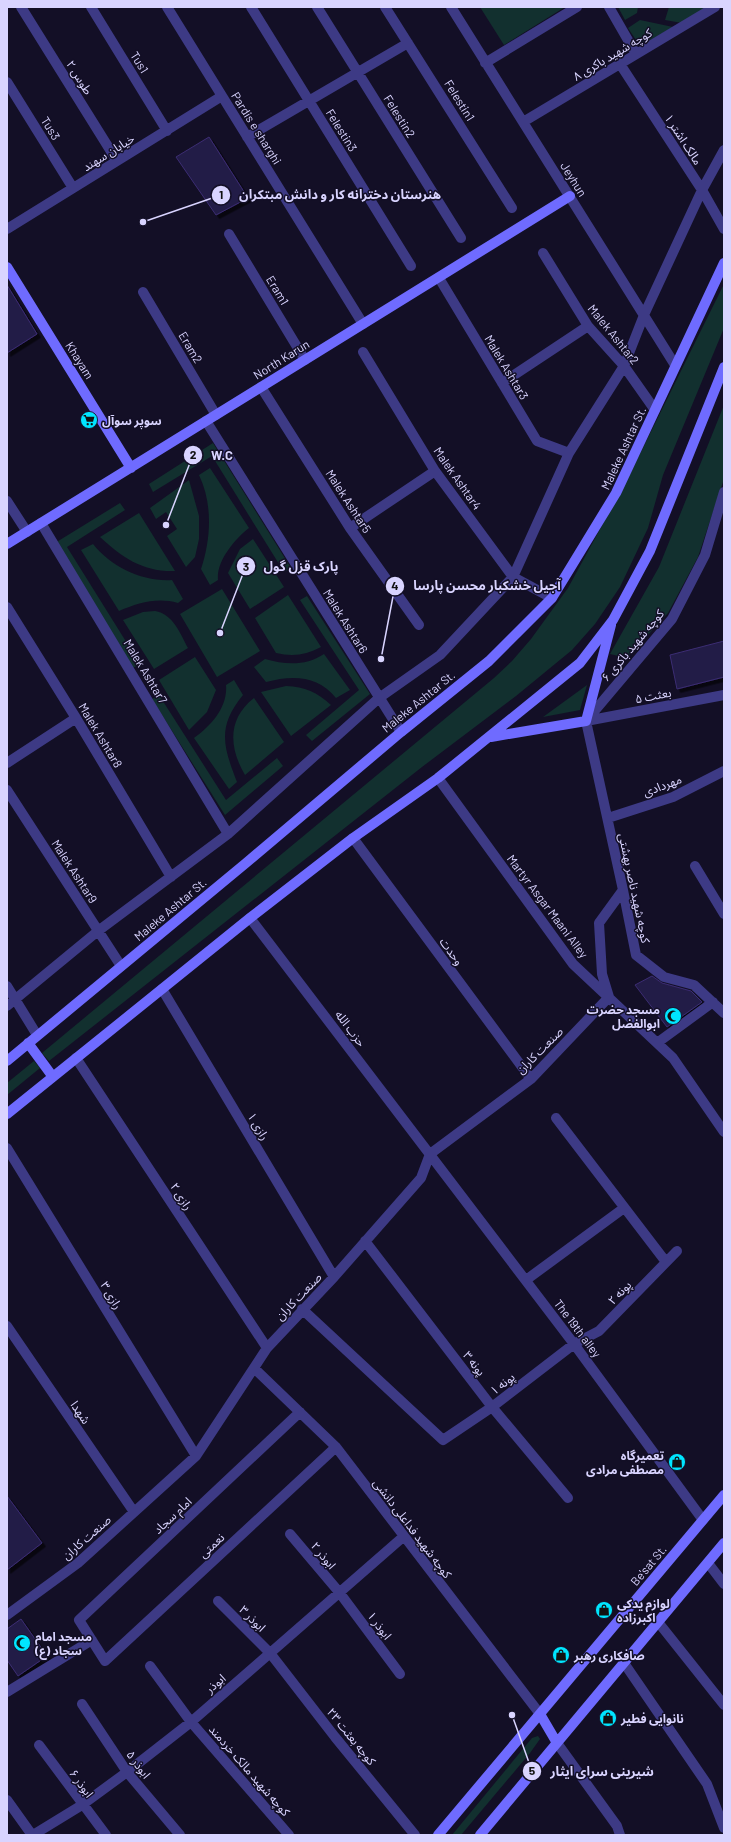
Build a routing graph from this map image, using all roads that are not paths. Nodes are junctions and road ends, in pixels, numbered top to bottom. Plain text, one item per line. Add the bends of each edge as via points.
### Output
1 (21, 7) edge
2 (91, 7) edge
3 (167, 7) edge
4 (251, 7) edge
5 (317, 7) edge
6 (385, 7) edge
7 (451, 7) edge
8 (577, 7) edge
9 (609, 7) edge
10 (715, 7) edge
11 (408, 43) junction
12 (636, 54) junction
13 (486, 62) junction
14 (620, 64) junction
15 (358, 74) junction
16 (7, 82) edge
17 (222, 96) junction
18 (309, 101) junction
19 (523, 122) junction
20 (167, 131) junction
21 (247, 137) junction
22 (724, 150) edge
23 (117, 161) junction
24 (73, 188) junction
25 (702, 190) junction
26 (570, 196) junction
27 (512, 208) dead end
28 (7, 229) edge
29 (724, 229) edge
30 (229, 234) dead end
31 (461, 238) dead end
32 (543, 253) dead end
33 (724, 263) edge
34 (411, 266) dead end
35 (7, 267) edge
36 (439, 278) junction
37 (142, 292) dead end
38 (644, 315) junction
39 (363, 324) junction
40 (588, 326) junction
41 (364, 352) dead end
42 (305, 360) junction
43 (675, 365) junction
44 (624, 366) junction
45 (724, 367) edge
46 (502, 383) junction
47 (261, 387) junction
48 (655, 410) junction
49 (216, 415) junction
50 (206, 421) junction
51 (569, 453) junction
52 (131, 468) junction
53 (435, 471) junction
54 (724, 492) edge
55 (7, 501) edge
56 (41, 522) junction
57 (350, 528) junction
58 (27, 532) junction
59 (7, 544) edge
60 (513, 577) junction
61 (552, 598) junction
62 (7, 607) edge
63 (613, 620) junction
64 (419, 625) dead end
65 (724, 695) edge
66 (379, 698) junction
67 (76, 718) junction
68 (586, 720) junction
69 (401, 732) junction
70 (489, 737) junction
71 (7, 762) edge
72 (724, 771) edge
73 (438, 778) junction
74 (7, 790) edge
75 (608, 818) junction
76 (228, 834) junction
77 (353, 838) junction
78 (696, 866) dead end
79 (171, 877) junction
80 (623, 890) junction
81 (724, 914) edge
82 (250, 918) junction
83 (98, 931) junction
84 (121, 966) junction
85 (7, 986) edge
86 (162, 989) junction
87 (609, 997) junction
88 (15, 1000) junction
89 (713, 1002) junction
90 (7, 1006) edge
91 (724, 1013) edge
92 (37, 1035) junction
93 (657, 1043) junction
94 (28, 1044) junction
95 (76, 1058) junction
96 (7, 1061) edge
97 (53, 1077) junction
98 (531, 1079) junction
99 (7, 1114) edge
100 (556, 1118) dead end
101 (724, 1132) edge
102 (7, 1148) edge
103 (430, 1154) junction
104 (624, 1208) junction
105 (365, 1242) junction
106 (677, 1251) dead end
107 (666, 1262) junction
108 (334, 1277) junction
109 (526, 1280) junction
110 (302, 1309) junction
111 (7, 1326) edge
112 (574, 1344) junction
113 (267, 1348) junction
114 (254, 1368) junction
115 (492, 1407) junction
116 (300, 1412) junction
117 (336, 1447) junction
118 (196, 1456) junction
119 (724, 1495) edge
120 (568, 1498) dead end
121 (134, 1512) junction
122 (703, 1520) junction
123 (290, 1534) dead end
124 (403, 1536) junction
125 (724, 1543) edge
126 (708, 1563) junction
127 (724, 1584) edge
128 (339, 1592) junction
129 (218, 1601) dead end
130 (7, 1615) edge
131 (658, 1622) junction
132 (92, 1640) junction
133 (270, 1653) junction
134 (105, 1661) joint
135 (624, 1663) junction
136 (150, 1666) dead end
137 (400, 1674) dead end
138 (7, 1692) edge
139 (82, 1704) dead end
140 (724, 1705) edge
141 (540, 1714) junction
142 (190, 1722) junction
143 (557, 1743) junction
144 (39, 1745) dead end
145 (127, 1772) junction
146 (7, 1800) edge
147 (82, 1805) junction
148 (724, 1828) edge
149 (619, 1831) edge
150 (32, 1835) edge
151 (106, 1835) edge
152 (180, 1835) edge
153 (289, 1835) edge
154 (415, 1835) edge
155 (438, 1835) edge
156 (480, 1835) edge
157 (609, 1835) edge

1 - 23 street, طوس ۲
2 - 20 street, Tus1
3 - 17 street, Pardis e sharghi
4 - 18 street, Felestin3
5 - 15 street, Felestin2
6 - 11 street, Felestin1
7 - 13 street, Jeyhun
8 - 13 street
9 - 12 street
10 - 12 street, کوچه شهید باکری ۸
11 - 15 street
11 - 27 street, Felestin1
12 - 14 street, کوچه شهید باکری ۸
13 - 19 street, Jeyhun
14 - 19 street, کوچه شهید باکری ۸
14 - 25 street, مالک اشتر ۱
15 - 18 street
15 - 31 street, Felestin2
16 - 24 street, Tus3
17 - 20 street, خیابان سهند
17 - 21 street, Pardis e sharghi
18 - 21 street
18 - 34 street, Felestin3
19 - 26 street, Jeyhun
20 - 23 street, خیابان سهند
21 - 39 street, Pardis e sharghi
22 - 25 street
23 - 24 street, خیابان سهند
24 - 28 street, خیابان سهند
25 - 29 street, مالک اشتر ۱
25 - 38 street
26 - 36 main road, North Karun
26 - 38 street, Jeyhun
30 - 42 street, Eram1
32 - 40 street, Malek Ashtar2
33 - 43 main road, Maleke Ashtar St.
35 - 52 main road, Khayam
36 - 39 main road, North Karun
36 - 46 street, Malek Ashtar3
37 - 49 street, Eram2
38 - 43 street, Jeyhun
38 - 44 street
39 - 42 main road, North Karun
40 - 44 street, Malek Ashtar2
40 - 46 street
41 - 53 street, Malek Ashtar4
42 - 47 main road, North Karun
43 - 48 main road, Maleke Ashtar St.
44 - 48 street, Malek Ashtar2
44 - 51 street
45 - 63 main road via 650,551
46 - 51 street, Malek Ashtar3 via 537,441
47 - 49 main road, North Karun
47 - 57 street, Malek Ashtar5
48 - 61 main road, Maleke Ashtar St. via 616,493
49 - 50 main road, North Karun
50 - 52 main road, North Karun
50 - 66 street, Malek Ashtar6
51 - 60 street
52 - 56 main road, North Karun
53 - 57 street
53 - 60 street, Malek Ashtar4
54 - 68 street, کوچه شهید باکری ۶ via 705,555 672,619
55 - 58 street
56 - 58 main road, North Karun
56 - 76 street, Malek Ashtar7
57 - 64 street, Malek Ashtar5
58 - 59 main road, North Karun
60 - 61 street, Malek Ashtar4
60 - 66 street via 440,655
61 - 69 main road, Maleke Ashtar St. via 489,661
62 - 67 street, Malek Ashtar8
63 - 68 main road
63 - 70 main road via 580,663
65 - 68 street, بعثت ۵
66 - 69 street, Malek Ashtar6
66 - 76 street
67 - 71 street
67 - 79 street, Malek Ashtar8
68 - 70 main road
68 - 75 street, کوچه شهید ناصر بهشتی
69 - 84 main road, Maleke Ashtar St.
70 - 73 main road
72 - 75 street, مهردادی via 673,797
73 - 77 main road
73 - 87 street, Martyr Asgar Maani Alley via 574,964
74 - 83 street, Malek Ashtar9
75 - 80 street, کوچه شهید ناصر بهشتی
76 - 79 street
77 - 82 main road
77 - 98 street, وحدت
78 - 81 street
79 - 83 street
80 - 87 street via 599,923 602,974
80 - 89 street, کوچه شهید ناصر بهشتی via 636,955 664,977 694,985
82 - 86 main road
82 - 103 street, حزب الله
83 - 84 street, Malek Ashtar9
83 - 88 street
84 - 92 main road, Maleke Ashtar St.
85 - 88 street
86 - 95 main road
86 - 108 street, رازی ۱
87 - 93 street, Martyr Asgar Maani Alley
87 - 98 street, صنعت کاران
88 - 90 street
88 - 92 street
89 - 91 street, کوچه شهید ناصر بهشتی
89 - 93 street
92 - 94 main road, Maleke Ashtar St.
93 - 101 street, Martyr Asgar Maani Alley via 673,1058
94 - 96 main road, Maleke Ashtar St.
94 - 97 main road
95 - 97 main road
95 - 113 street, رازی ۲
97 - 99 main road
98 - 103 street, صنعت کاران
100 - 104 street
102 - 118 street, رازی ۳
103 - 105 street, صنعت کاران via 421,1178
103 - 109 street, The 19th alley
104 - 107 street
104 - 109 street
105 - 108 street, صنعت کاران
105 - 115 street, پونه ۳
106 - 107 street, پونه ۲
107 - 112 street, پونه ۲ via 600,1331
108 - 110 street, صنعت کاران
109 - 112 street, The 19th alley
110 - 113 street, صنعت کاران
110 - 115 street, پونه ۱ via 443,1440
111 - 121 street, شهدا
112 - 115 street, پونه ۱
112 - 122 street, The 19th alley
113 - 114 street, صنعت کاران
114 - 116 street, کوچه شهید فداعلی دانشی
114 - 118 street, صنعت کاران
115 - 120 street, پونه ۳
116 - 117 street, کوچه شهید فداعلی دانشی
116 - 132 street, امام سجاد via 79,1620
117 - 124 street, کوچه شهید فداعلی دانشی
117 - 134 street, نعمتی
118 - 121 street, صنعت کاران
119 - 122 main road, Be'sat St.
121 - 130 street, صنعت کاران via 78,1563
122 - 141 main road, Be'sat St.
123 - 128 street, ابوذر ۲
124 - 128 street, ابوذر
124 - 141 street, کوچه شهید فداعلی دانشی
125 - 126 main road
126 - 127 street
126 - 131 main road
128 - 133 street, ابوذر
128 - 137 street, ابوذر ۱
129 - 133 street, ابوذر ۳
131 - 135 main road
131 - 140 street
132 - 134 street, امام سجاد
132 - 138 street
133 - 142 street, ابوذر
133 - 154 street, کوچه بعثت ۲۳
135 - 143 main road
135 - 148 street via 707,1784
136 - 142 street, کوچه شهید مالک خردمند
139 - 145 street, ابوذر ۵
141 - 143 main road
141 - 155 main road, Be'sat St.
142 - 145 street, ابوذر
142 - 153 street, کوچه شهید مالک خردمند
143 - 149 street
143 - 156 main road
144 - 147 street, ابوذر ۶
145 - 147 street, ابوذر
145 - 152 street, ابوذر ۵
146 - 150 street
147 - 150 street, ابوذر
147 - 151 street, ابوذر ۶
149 - 157 street

